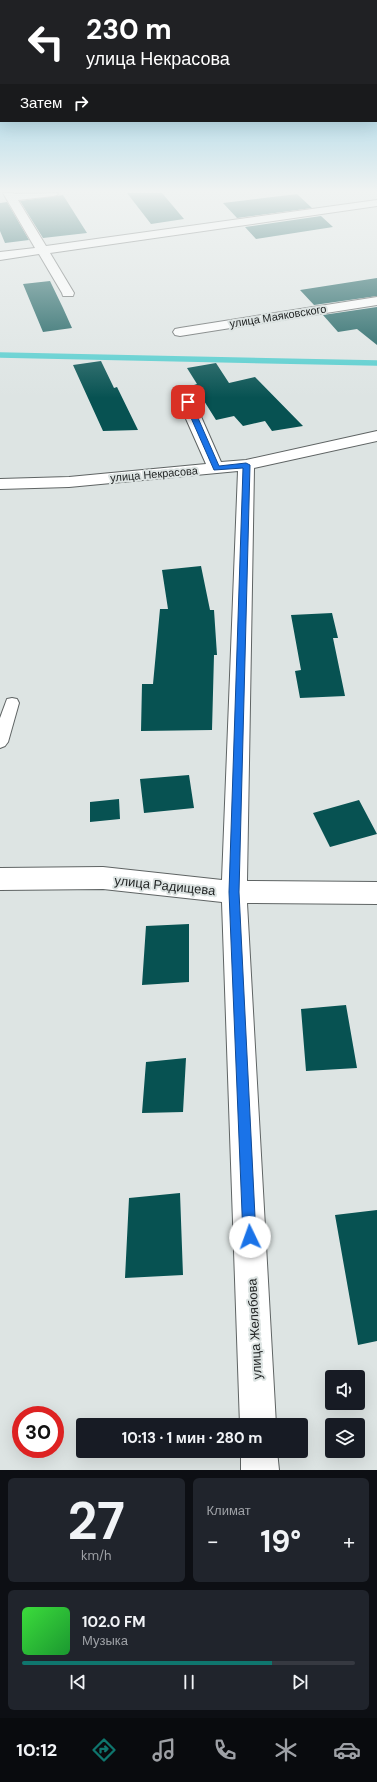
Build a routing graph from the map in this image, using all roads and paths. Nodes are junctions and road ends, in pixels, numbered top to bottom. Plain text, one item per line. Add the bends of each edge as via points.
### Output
1 (49, 262) edge
2 (68, 293) dead end
3 (377, 301) edge
4 (180, 332) dead end
5 (188, 402) dead end
6 (377, 436) edge
7 (246, 465) junction
8 (216, 469) junction
9 (0, 484) edge
10 (12, 703) dead end
11 (0, 742) edge
12 (0, 879) edge
13 (234, 892) junction
14 (377, 893) edge
15 (258, 1418) edge
16 (259, 1458) edge
17 (260, 1470) edge

1 - 2 street
3 - 4 street, улица Маяковского
5 - 8 street
6 - 7 street, улица Некрасова
7 - 8 street, улица Некрасова
7 - 13 street, улица Желябова
8 - 9 street, улица Некрасова via 69,482
10 - 11 lane
12 - 13 street, улица Радищева via 103,878
13 - 14 street, улица Радищева
13 - 15 street, улица Желябова
16 - 17 street

